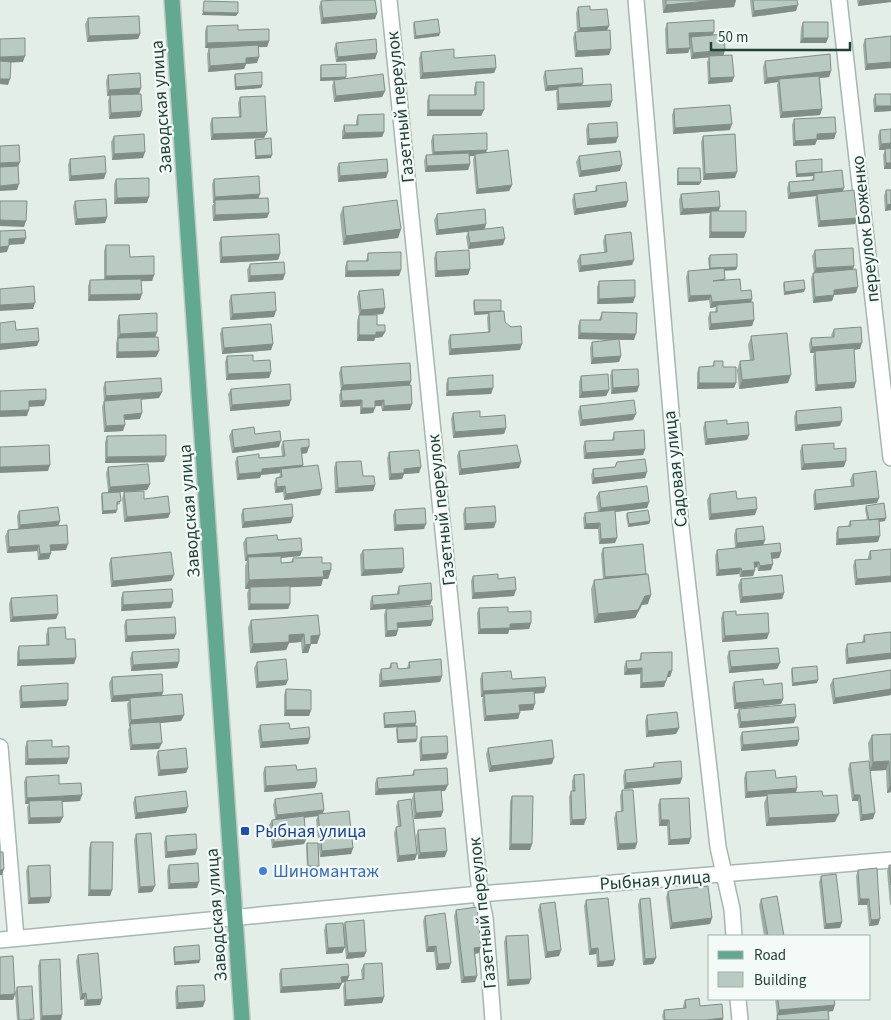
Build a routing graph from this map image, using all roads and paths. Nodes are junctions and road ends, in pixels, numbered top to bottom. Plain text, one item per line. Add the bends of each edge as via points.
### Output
1 (172, 0) edge
2 (389, 0) edge
3 (636, 0) edge
4 (839, 0) edge
5 (891, 458) edge
6 (0, 747) edge
7 (891, 860) edge
8 (724, 875) junction
9 (480, 894) junction
10 (235, 916) junction
11 (734, 935) edge
12 (16, 938) junction
13 (0, 940) edge
14 (738, 1000) edge
15 (242, 1020) edge
16 (493, 1020) edge
17 (740, 1020) edge

1 - 10 main road, Заводская улица
2 - 9 street, Газетный переулок
3 - 8 street, Садовая улица via 680,518 718,847
4 - 5 street, переулок Боженко
6 - 12 street
7 - 8 street, Рыбная улица
8 - 9 street, Рыбная улица
8 - 11 street, Садовая улица
9 - 10 street, Рыбная улица
9 - 16 street, Газетный переулок via 485,918
10 - 12 street, Рыбная улица
10 - 15 main road, Заводская улица
12 - 13 street, Рыбная улица
14 - 17 street

